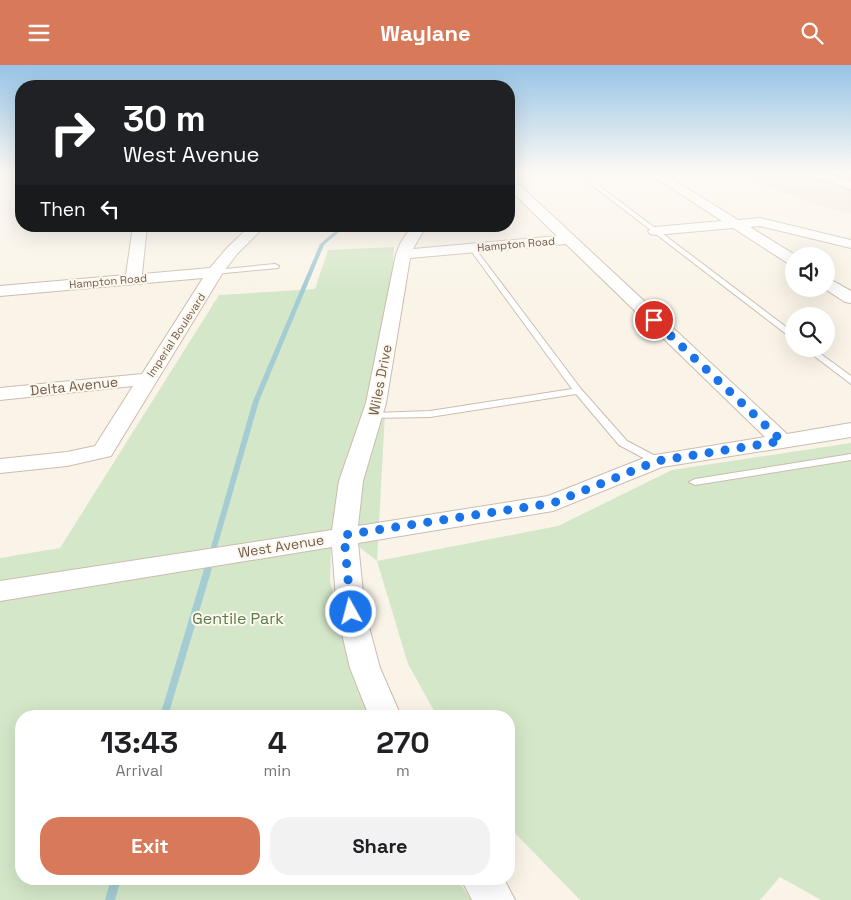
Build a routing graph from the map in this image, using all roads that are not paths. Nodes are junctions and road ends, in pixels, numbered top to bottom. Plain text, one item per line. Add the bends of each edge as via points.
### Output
1 (539, 211) edge
2 (629, 211) edge
3 (714, 211) edge
4 (735, 224) junction
5 (655, 231) junction
6 (139, 232) edge
7 (252, 232) edge
8 (415, 232) edge
9 (568, 239) junction
10 (851, 244) edge
11 (472, 248) junction
12 (403, 254) junction
13 (785, 255) edge
14 (275, 266) dead end
15 (215, 272) junction
16 (134, 278) junction
17 (835, 288) edge
18 (0, 291) edge
19 (851, 298) edge
20 (785, 330) edge
21 (820, 357) edge
22 (148, 379) junction
23 (851, 381) edge
24 (578, 391) junction
25 (0, 394) edge
26 (374, 416) junction
27 (851, 430) edge
28 (782, 441) junction
29 (851, 457) edge
30 (657, 461) junction
31 (0, 466) edge
32 (695, 482) dead end
33 (344, 535) junction
34 (0, 591) edge
35 (382, 710) edge
36 (485, 885) edge
37 (495, 900) edge

1 - 9 street
2 - 5 lane
3 - 4 street
4 - 5 street
4 - 10 street via 768,223
4 - 13 street
5 - 20 lane
6 - 16 street
7 - 15 street, Imperial Boulevard
8 - 12 street, Wiles Drive
9 - 11 street, Hampton Road
9 - 28 street
11 - 12 street, Hampton Road
11 - 24 lane
12 - 26 street, Wiles Drive
14 - 15 lane
15 - 16 street, Hampton Road
15 - 22 street, Imperial Boulevard
16 - 18 street, Hampton Road
17 - 19 street
21 - 23 lane
22 - 25 street, Delta Avenue
22 - 31 street, Imperial Boulevard via 102,451 67,459
24 - 26 lane via 430,414
24 - 30 lane via 623,443
26 - 33 street, Wiles Drive via 351,481
27 - 28 street, West Avenue
28 - 30 street, West Avenue
29 - 32 lane
30 - 33 street, West Avenue via 553,503
33 - 34 street, West Avenue
33 - 35 street, Wiles Drive via 351,612 365,668
36 - 37 street

